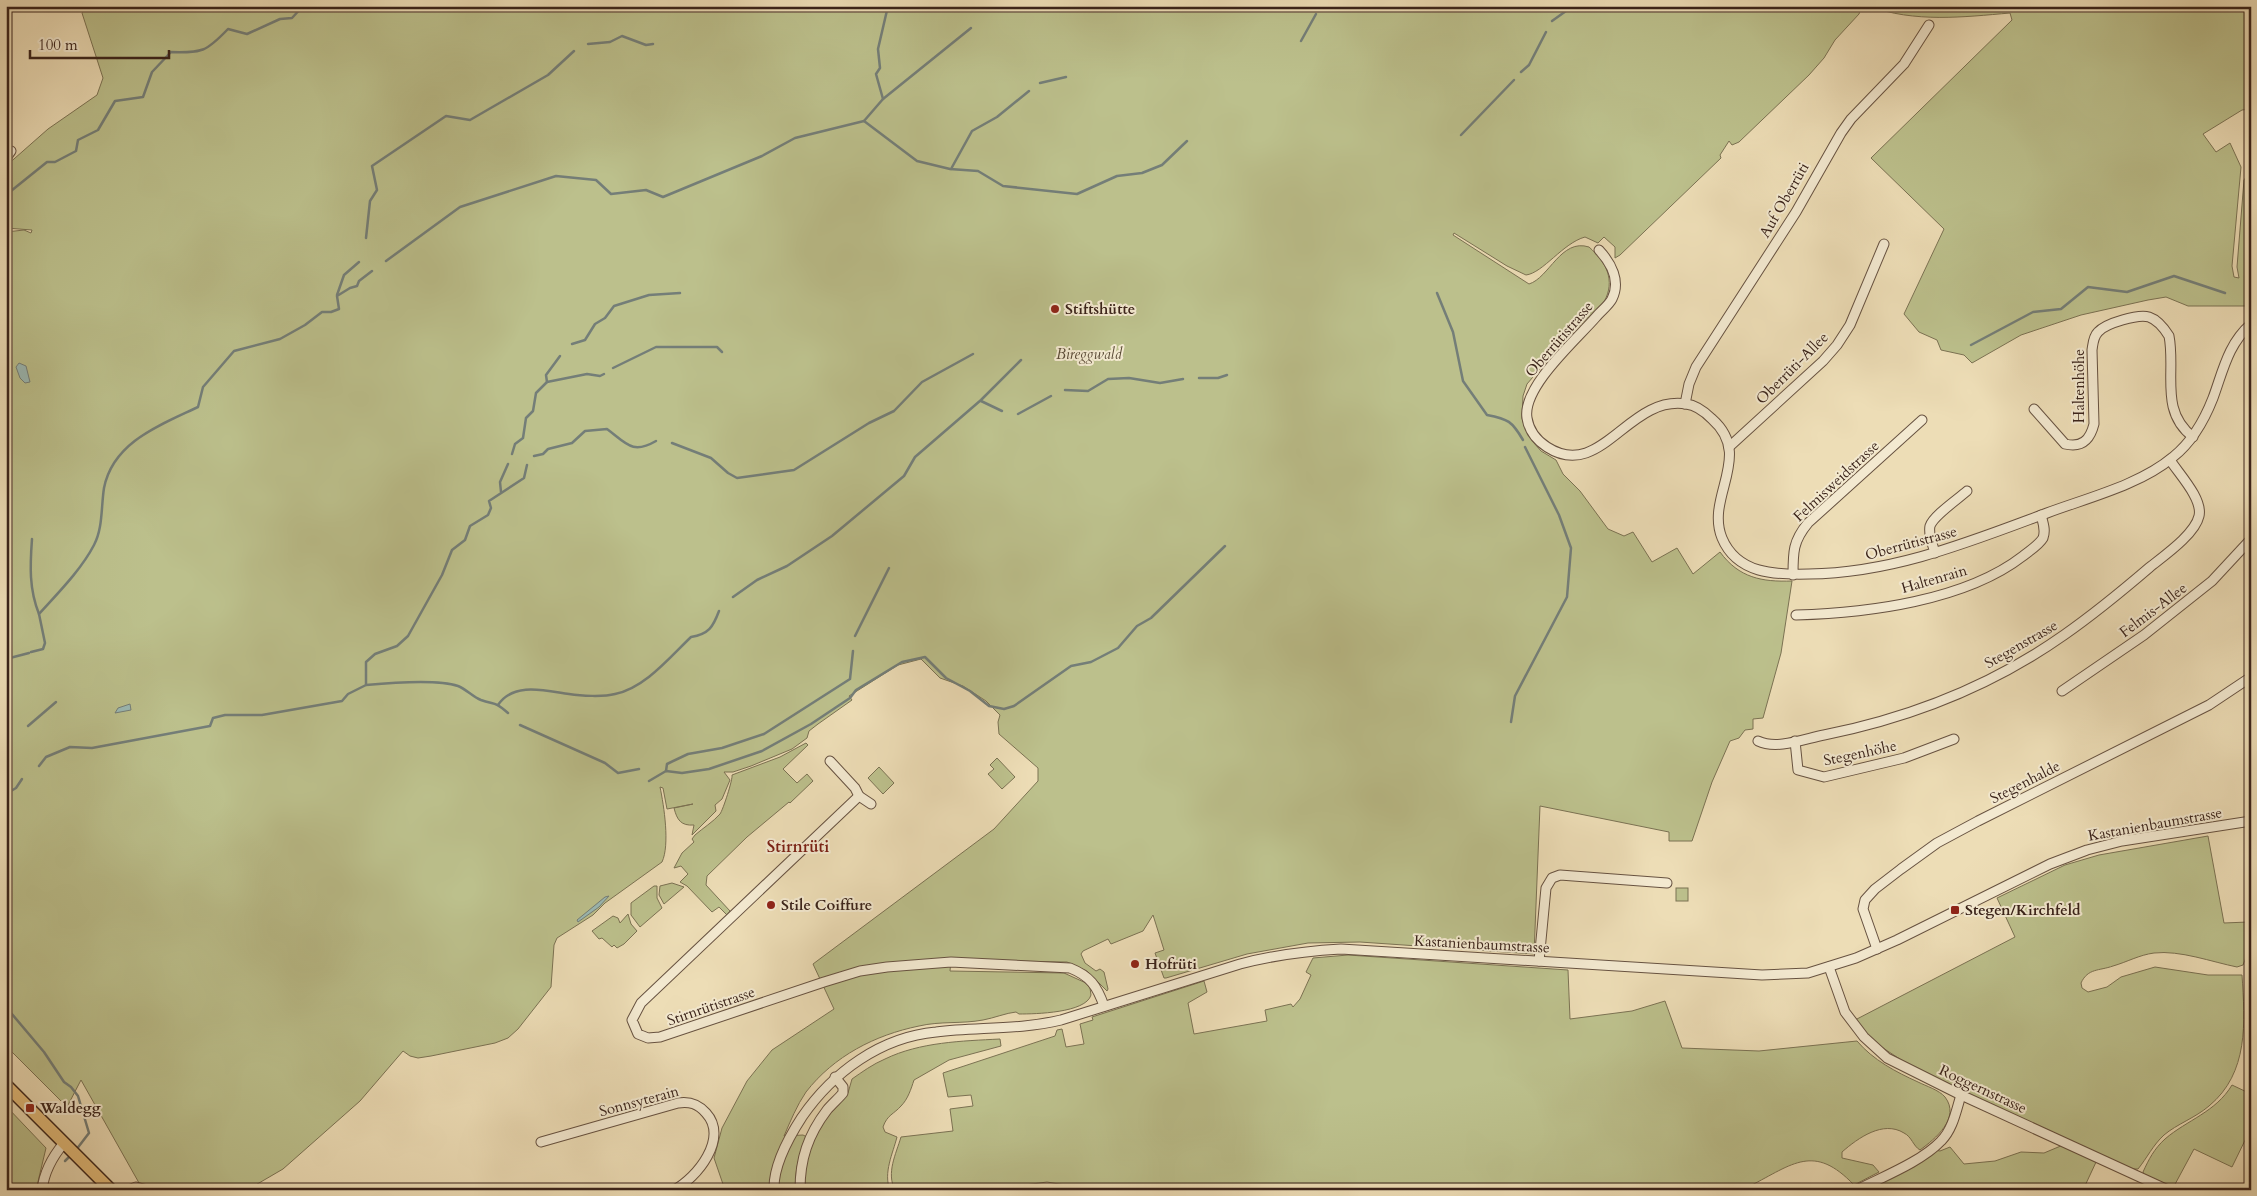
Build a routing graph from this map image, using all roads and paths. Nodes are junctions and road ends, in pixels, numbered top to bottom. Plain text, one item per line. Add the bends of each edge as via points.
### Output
1 (1929, 25) dead end
2 (1884, 244) dead end
3 (1599, 250) dead end
4 (2251, 324) edge
5 (1685, 404) junction
6 (2034, 409) dead end
7 (1922, 420) dead end
8 (2193, 437) junction
9 (1729, 447) junction
10 (2170, 460) junction
11 (1967, 491) dead end
12 (2041, 515) junction
13 (2251, 539) edge
14 (1935, 553) junction
15 (1792, 575) junction
16 (1796, 614) dead end
17 (2251, 677) edge
18 (2062, 691) dead end
19 (1954, 739) dead end
20 (1758, 741) dead end
21 (1795, 741) junction
22 (830, 761) dead end
23 (859, 796) junction
24 (872, 804) dead end
25 (2251, 821) edge
26 (1667, 883) dead end
27 (1877, 949) junction
28 (1539, 961) junction
29 (1829, 967) junction
30 (1104, 1006) junction
31 (835, 1077) junction
32 (6, 1085) edge
33 (1961, 1095) junction
34 (542, 1142) dead end
35 (71, 1151) junction
36 (42, 1190) edge
37 (111, 1190) edge
38 (130, 1190) edge
39 (147, 1190) edge
40 (674, 1190) edge
41 (774, 1190) edge
42 (800, 1190) edge
43 (1857, 1190) edge
44 (2168, 1190) edge

1 - 5 street, Auf Oberrüti via 1904,64 1841,133 1796,212 1696,367
2 - 9 street, Oberrüti-Allee via 1850,325 1837,345
3 - 5 street, Oberrütistrasse via 1615,275 1612,299 1534,385 1526,416 1534,436 1551,450 1579,455 1608,442 1654,408
4 - 8 street, Oberrütistrasse via 2231,348 2212,400
5 - 9 street, Oberrütistrasse via 1701,410 1717,423
6 - 8 street, Haltenhöhe via 2065,444 2079,446 2085,442 2092,434 2094,424 2093,340 2098,332 2112,323 2142,316 2158,322 2168,336 2173,412 2182,429
7 - 15 street, Felmisweidstrasse via 1799,533 1794,545
8 - 10 street, Oberrütistrasse
9 - 15 street, Oberrütistrasse via 1730,462 1718,509 1726,548 1746,566 1770,574
10 - 12 street, Oberrütistrasse via 2141,477
10 - 21 street, Stegenstrasse via 2196,497 2200,510 2197,522 2156,563 2081,623 2016,665 1948,698 1883,720
11 - 14 street via 1930,525
12 - 14 street, Oberrütistrasse
12 - 16 street, Haltenrain via 2044,535 2040,541 2013,564 1992,575 1952,591 1870,610
13 - 18 street, Felmis-Allee via 2212,581 2137,640
14 - 15 street, Oberrütistrasse via 1874,569
17 - 27 street, Stegenhalde via 2209,705 1937,843 1900,869 1865,900 1864,909
19 - 21 street, Stegenhöhe via 1904,758 1824,777 1798,770
20 - 21 street, Stegenstrasse via 1775,744
22 - 23 street
23 - 24 street
23 - 30 street, Stirnrütistrasse via 641,1003 632,1020 638,1034 660,1038 860,971 903,964 951,962 1070,968 1092,980
25 - 27 street, Kastanienbaumstrasse via 2122,841 2087,850 2050,864
26 - 28 street via 1569,875 1552,878 1546,888
27 - 29 street, Kastanienbaumstrasse
28 - 29 street, Kastanienbaumstrasse via 1762,975 1808,973
28 - 30 street, Kastanienbaumstrasse via 1341,949 1303,951 1240,964
29 - 33 street, Roggernstrasse via 1845,1012 1873,1046 1906,1068
30 - 31 street, Kastanienbaumstrasse via 1034,1026 934,1032 912,1037 862,1058
31 - 41 street, Kastanienbaumstrasse via 799,1122 778,1163
31 - 42 street via 843,1093 828,1109 806,1145
32 - 35 main road
33 - 43 street via 1952,1125 1941,1142 1910,1163
33 - 44 street, Roggernstrasse
34 - 40 street, Sonnsyterain via 678,1103 695,1104 714,1125 712,1144 694,1176
35 - 36 street via 56,1152
35 - 37 main road
38 - 39 street via 136,1187

